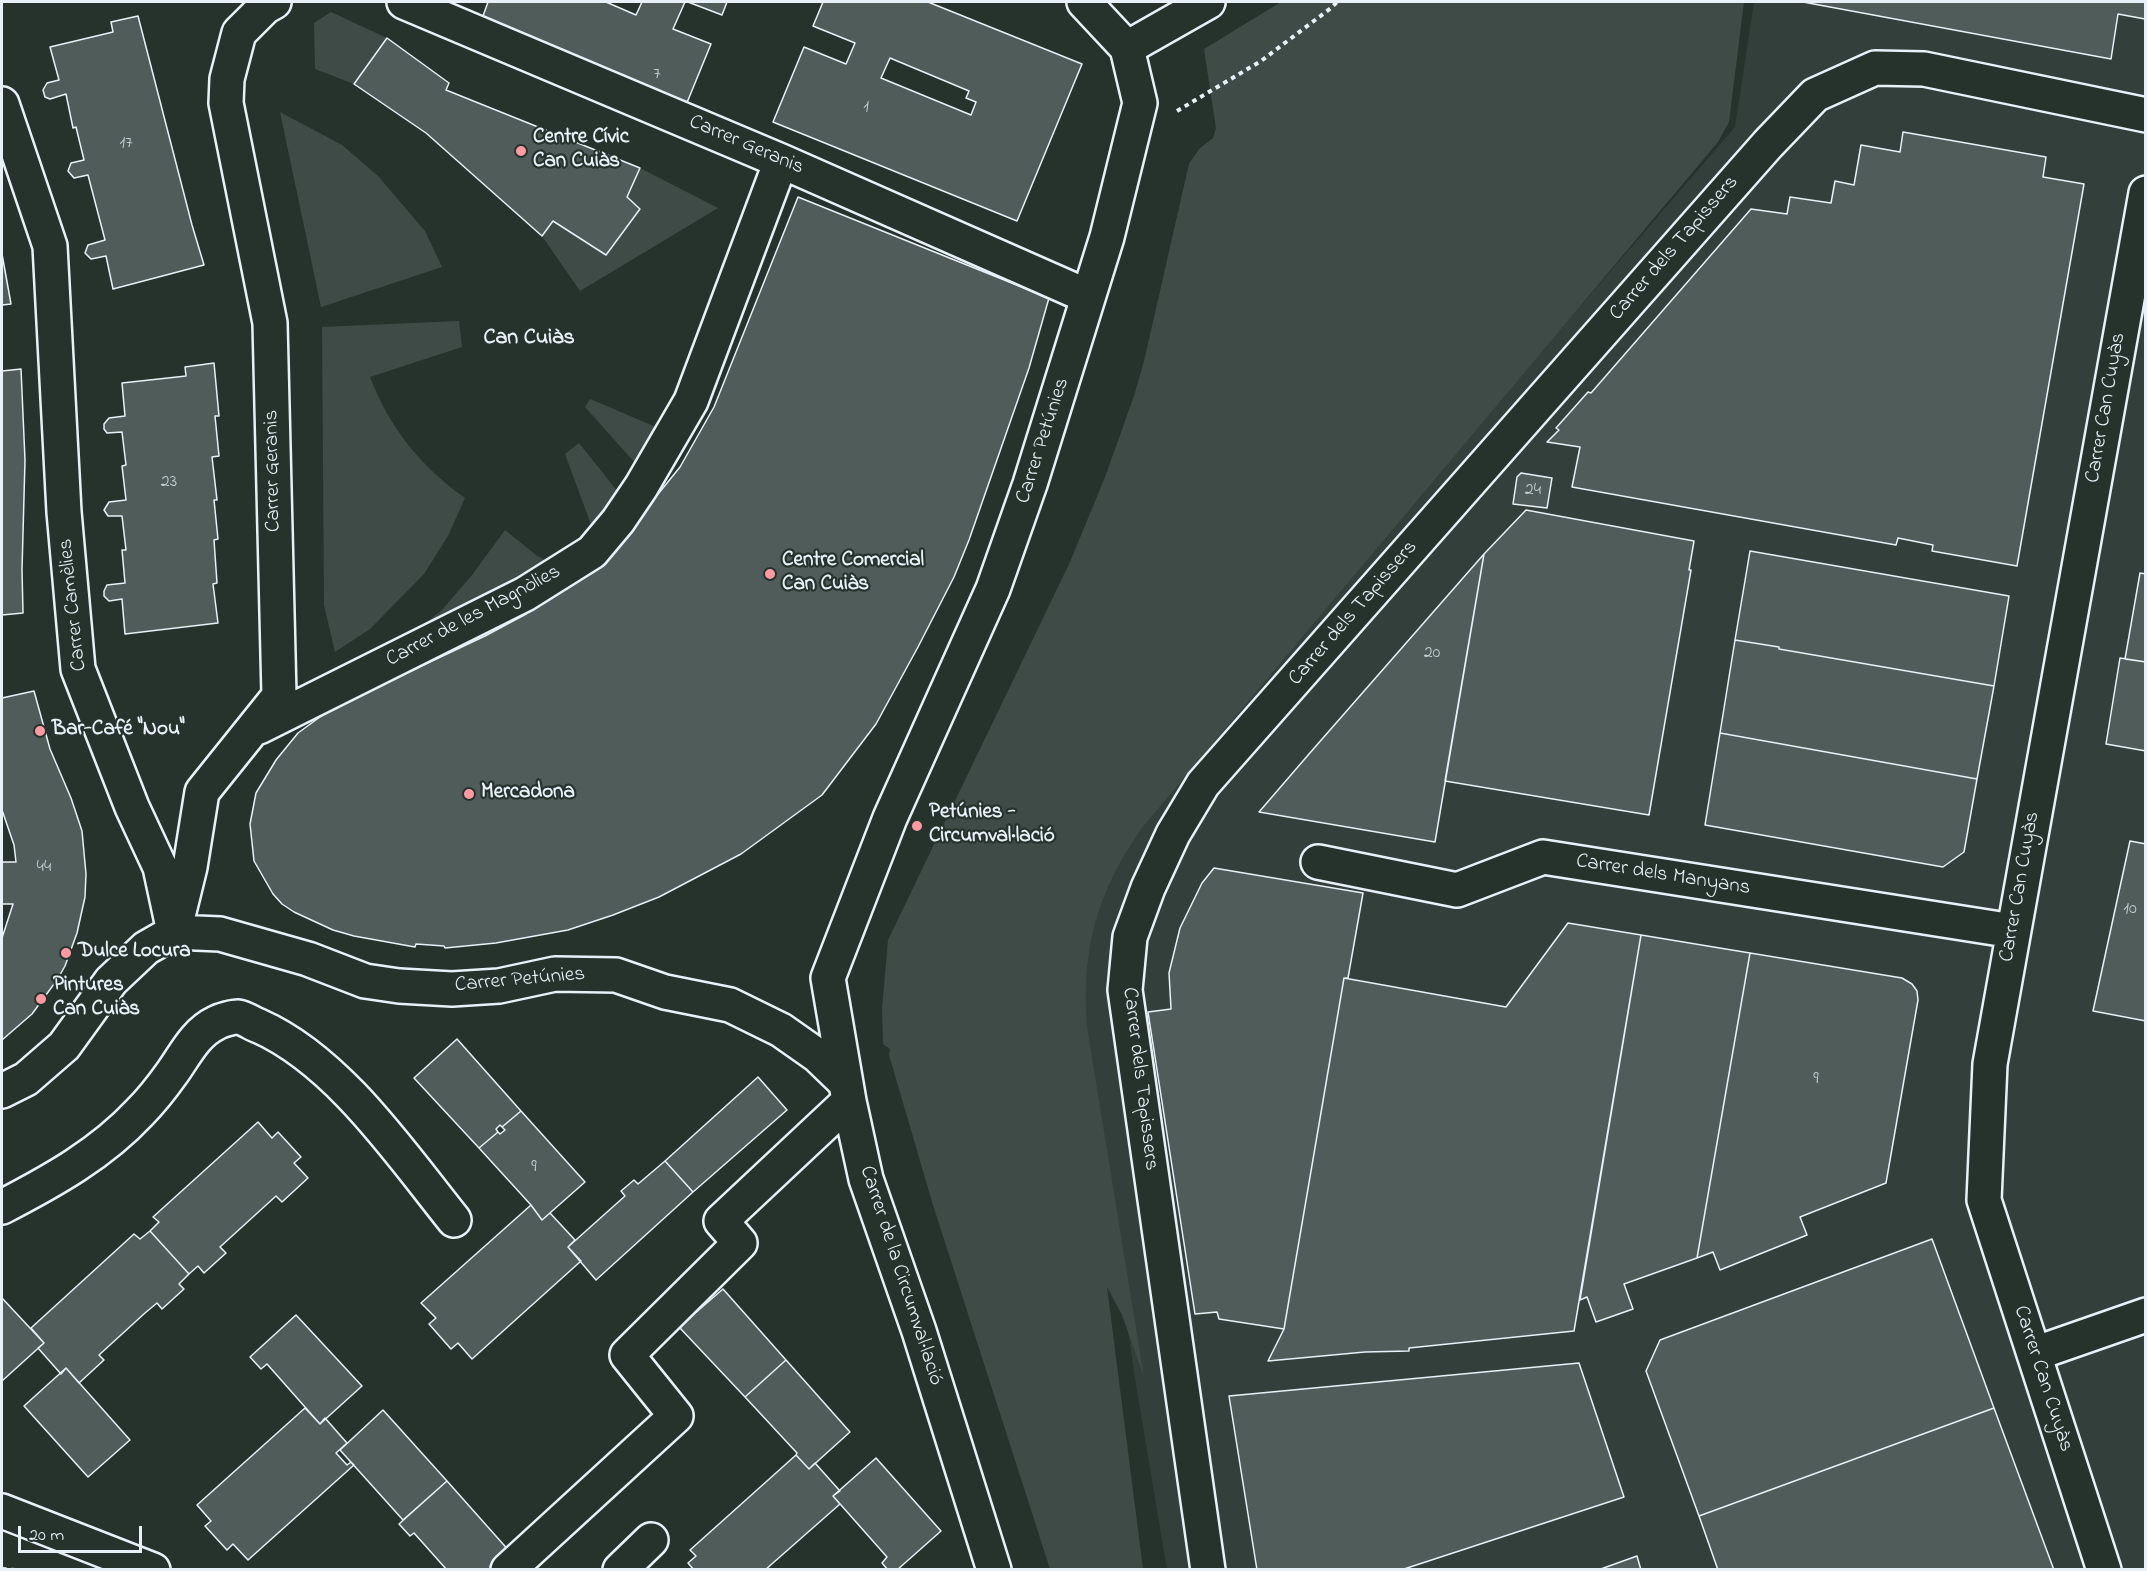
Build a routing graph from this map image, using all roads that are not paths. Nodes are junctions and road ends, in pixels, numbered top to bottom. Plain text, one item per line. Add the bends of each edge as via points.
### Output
1 (274, 2) edge
2 (404, 2) edge
3 (1084, 2) edge
4 (1208, 2) edge
5 (1127, 48) junction
6 (2, 104) edge
7 (2145, 115) edge
8 (781, 161) junction
9 (2145, 193) edge
10 (1088, 296) junction
11 (252, 730) junction
12 (1318, 862) dead end
13 (2013, 931) junction
14 (174, 932) junction
15 (828, 978) joint
16 (2, 1091) edge
17 (848, 1092) junction
18 (2, 1207) edge
19 (454, 1220) dead end
20 (2145, 1315) edge
21 (2034, 1354) junction
22 (2, 1511) edge
23 (651, 1540) dead end
24 (153, 1569) edge
25 (508, 1569) edge
26 (620, 1569) edge
27 (994, 1569) edge
28 (1208, 1569) edge
29 (2104, 1569) edge

1 - 11 street, Carrer Geranis via 239,33 227,79 226,103 270,322 279,696
2 - 8 street, Carrer Geranis
3 - 5 street
4 - 5 street
5 - 10 street, Carrer Petúnies via 1140,103
6 - 14 street, Carrer Camèlies via 50,246 64,512 78,669 160,867
7 - 28 street, Carrer dels Tapissers via 1924,69 1875,68 1815,95 1203,784 1173,834 1148,888 1130,938 1125,990
8 - 10 street, Carrer Geranis
8 - 11 street, Carrer de les Magnòlies via 690,401 641,487 592,552 525,594
9 - 13 street, Carrer Can Cuyàs
10 - 15 street, Carrer Petúnies via 993,589 890,818
11 - 14 street, Carrer Geranis via 202,792
12 - 13 street, Carrer dels Manyans via 1457,890 1543,857
13 - 21 street, Carrer Can Cuyàs via 1990,1064 1984,1200
14 - 16 street via 146,948 111,981 64,1046 26,1078
14 - 17 street, Carrer Petúnies via 220,934 308,959 364,981 399,986 499,986 555,974 616,975 665,993 730,1005 781,1030 818,1056
15 - 17 street, Carrer de la Circumval·lació
17 - 25 street via 721,1221 740,1243 627,1355 676,1416
17 - 27 street, Carrer de la Circumval·lació via 866,1179
18 - 19 street via 74,1167 116,1136 141,1111 203,1031 217,1022 238,1017 275,1033 332,1076 365,1109
20 - 21 street
21 - 29 street, Carrer Can Cuyàs
22 - 24 street
23 - 26 street

